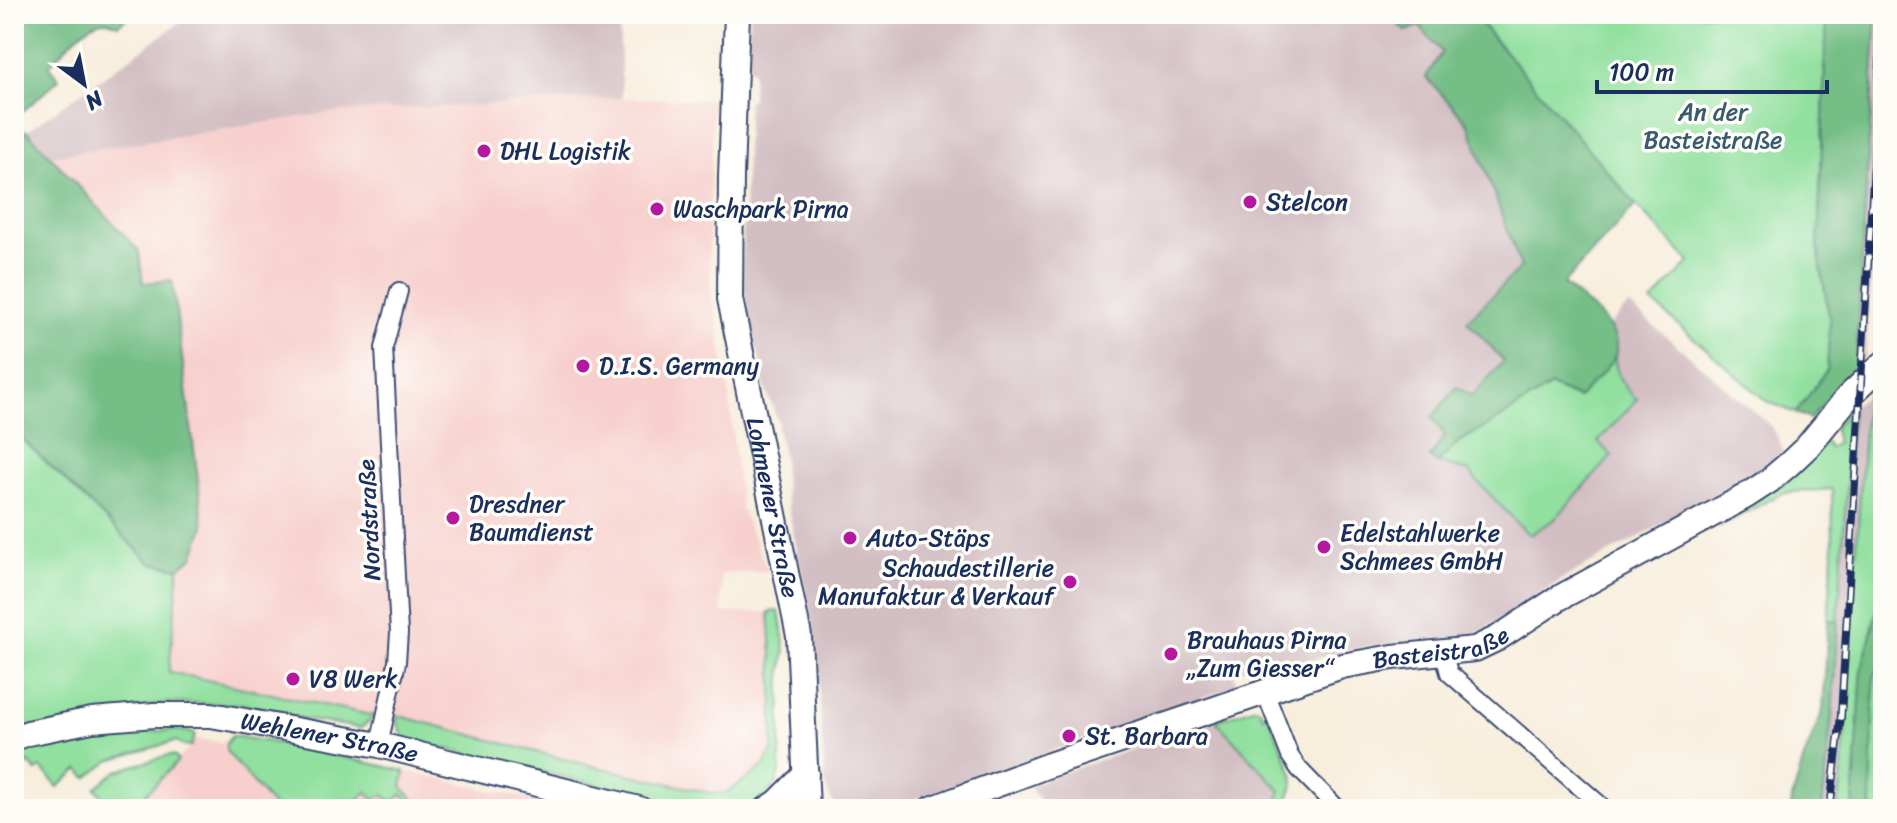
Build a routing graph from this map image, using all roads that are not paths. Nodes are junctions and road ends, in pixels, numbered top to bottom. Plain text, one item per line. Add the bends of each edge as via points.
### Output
1 (737, 14) edge
2 (399, 291) dead end
3 (1883, 364) edge
4 (1444, 654) junction
5 (1265, 692) junction
6 (14, 738) edge
7 (379, 745) junction
8 (806, 774) junction
9 (639, 809) edge
10 (767, 809) edge
11 (807, 809) edge
12 (931, 809) edge
13 (1338, 809) edge
14 (1605, 809) edge

1 - 8 main road, Lohmener Straße via 730,299 799,636
2 - 7 street, Nordstraße via 384,348 399,633
3 - 4 main road, Basteistraße via 1769,481 1486,644
4 - 5 main road, Basteistraße via 1342,666
4 - 14 street via 1449,673
5 - 12 main road, Basteistraße
5 - 13 street via 1290,756
6 - 7 main road, Wehlener Straße via 92,720 202,715
7 - 9 main road, Wehlener Straße
8 - 10 main road
8 - 11 main road, Lohmener Straße

